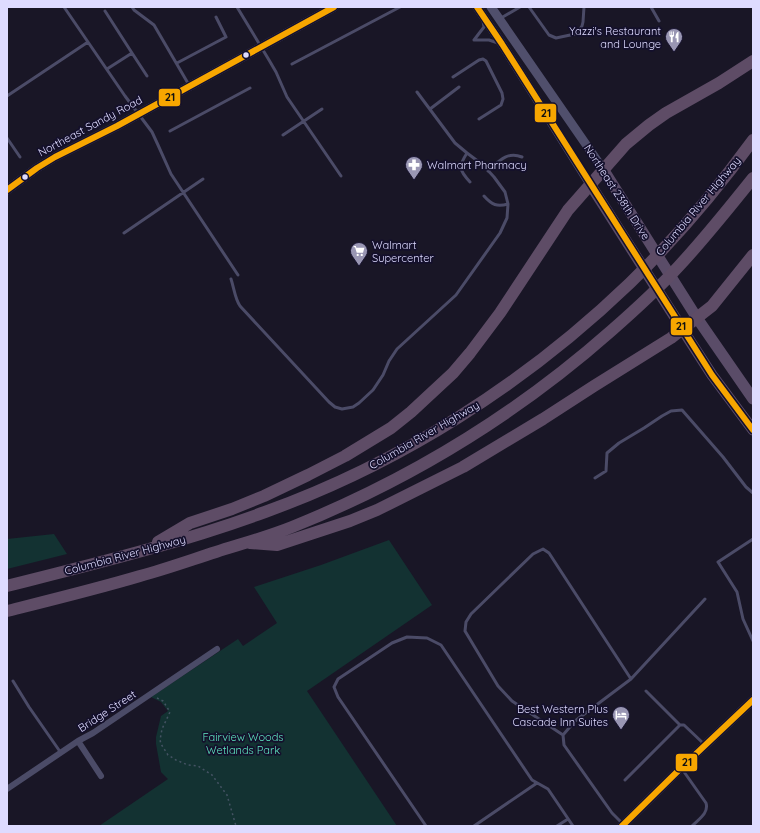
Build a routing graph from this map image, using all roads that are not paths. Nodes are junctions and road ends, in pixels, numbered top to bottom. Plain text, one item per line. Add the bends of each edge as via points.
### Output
1 (64, 7) edge
2 (132, 7) edge
3 (237, 7) edge
4 (334, 7) edge
5 (400, 7) edge
6 (477, 7) edge
7 (491, 7) edge
8 (520, 7) edge
9 (529, 7) edge
10 (584, 7) edge
11 (651, 7) edge
12 (105, 11) dead end
13 (483, 15) junction
14 (216, 17) dead end
15 (500, 19) junction
16 (659, 21) dead end
17 (88, 42) junction
18 (502, 44) junction
19 (261, 47) junction
20 (132, 53) junction
21 (753, 61) edge
22 (176, 63) junction
23 (292, 64) dead end
24 (107, 69) junction
25 (147, 76) dead end
26 (453, 77) dead end
27 (190, 86) junction
28 (459, 87) dead end
29 (250, 88) dead end
30 (417, 92) dead end
31 (7, 96) edge
32 (322, 109) dead end
33 (430, 109) junction
34 (139, 114) junction
35 (479, 119) dead end
36 (303, 122) junction
37 (170, 131) dead end
38 (283, 136) dead end
39 (7, 138) edge
40 (753, 140) edge
41 (467, 153) junction
42 (20, 157) dead end
43 (522, 157) dead end
44 (603, 169) junction
45 (488, 171) junction
46 (341, 176) dead end
47 (753, 178) edge
48 (203, 179) dead end
49 (470, 182) dead end
50 (590, 184) junction
51 (7, 190) edge
52 (183, 193) junction
53 (484, 196) dead end
54 (508, 204) junction
55 (124, 233) dead end
56 (753, 255) edge
57 (238, 275) dead end
58 (231, 279) dead end
59 (697, 318) junction
60 (682, 329) junction
61 (753, 399) edge
62 (753, 430) edge
63 (595, 478) dead end
64 (753, 493) edge
65 (753, 539) edge
66 (243, 543) junction
67 (144, 551) junction
68 (7, 586) edge
69 (705, 599) dead end
70 (7, 610) edge
71 (753, 641) edge
72 (217, 649) dead end
73 (631, 679) junction
74 (13, 681) dead end
75 (646, 691) dead end
76 (753, 700) edge
77 (680, 725) junction
78 (563, 734) junction
79 (78, 741) junction
80 (706, 746) junction
81 (61, 753) junction
82 (681, 768) junction
83 (101, 776) dead end
84 (625, 780) dead end
85 (537, 783) junction
86 (7, 789) edge
87 (568, 819) junction
88 (426, 826) edge
89 (474, 826) edge
90 (557, 826) edge
91 (573, 826) edge
92 (623, 826) edge
93 (692, 826) edge

1 - 17 lane
2 - 22 lane via 154,25
3 - 19 lane
4 - 19 main road, Northeast Sandy Road
5 - 23 lane
6 - 13 main road, Northeast 238th Drive
7 - 15 main road, Northeast 238th Drive
8 - 15 lane
9 - 10 lane via 549,36 556,38 578,32 582,26
11 - 16 lane
12 - 20 lane
13 - 18 main road, Northeast 238th Drive
13 - 18 lane via 484,27 474,40 489,40
14 - 22 lane via 226,37
15 - 44 main road, Northeast 238th Drive
17 - 24 lane
17 - 31 lane
18 - 50 main road, Northeast 238th Drive
19 - 27 main road, Northeast Sandy Road
19 - 36 lane
20 - 24 lane
20 - 25 lane
21 - 44 highway via 649,125 626,144
22 - 27 lane
24 - 34 lane
26 - 35 lane via 479,60 486,61 503,99 500,105
27 - 34 main road, Northeast Sandy Road
28 - 33 lane
29 - 37 lane
30 - 33 lane
32 - 36 lane
33 - 41 lane via 455,143
34 - 51 main road, Northeast Sandy Road via 55,157
34 - 52 lane via 152,132 171,174
36 - 38 lane
36 - 46 lane
39 - 42 lane
40 - 67 highway, Columbia River Highway via 691,219 631,282 563,342 493,394 406,448 334,484 260,514
41 - 45 lane
41 - 49 lane via 461,170
43 - 45 lane via 504,157
44 - 50 highway
44 - 59 highway, Northeast 238th Drive
45 - 54 lane via 505,192
47 - 66 highway, Columbia River Highway via 713,228 651,294 555,378 456,445 383,486 290,528
48 - 52 lane
50 - 60 highway, Northeast 238th Drive
50 - 67 highway via 568,210 500,313 470,353 453,373 411,412 391,428 346,456 264,496 190,523
52 - 55 lane
52 - 57 lane
53 - 54 lane via 489,202 499,206
54 - 58 lane via 507,218 500,233 456,295 397,349 373,390 353,407 342,409 329,402 240,306
56 - 59 highway via 712,306
59 - 60 highway
59 - 61 highway, Northeast 238th Drive
60 - 62 highway, Northeast 238th Drive
60 - 66 highway via 463,467 377,510 277,545
63 - 64 lane via 606,471 607,453 619,443 671,411 682,410
65 - 71 lane via 718,562 738,592 743,620
66 - 70 highway, Columbia River Highway via 139,576
67 - 68 highway, Columbia River Highway
69 - 73 lane
72 - 79 street, Bridge Street
73 - 78 lane via 575,721
73 - 78 lane via 549,552 542,550 534,554 471,614 466,622 465,631 498,686 512,702
74 - 81 lane
75 - 77 lane
76 - 80 main road
77 - 80 lane via 684,725
77 - 84 lane
78 - 92 lane via 564,745
79 - 81 street, Bridge Street
79 - 83 street
80 - 82 main road
81 - 86 street, Bridge Street
82 - 92 main road
82 - 93 lane via 707,807 706,812
85 - 87 lane via 548,789
85 - 88 lane via 532,780 441,645 426,638 407,637 392,643 338,679 334,687 338,697
85 - 89 lane
87 - 90 lane
87 - 91 lane

